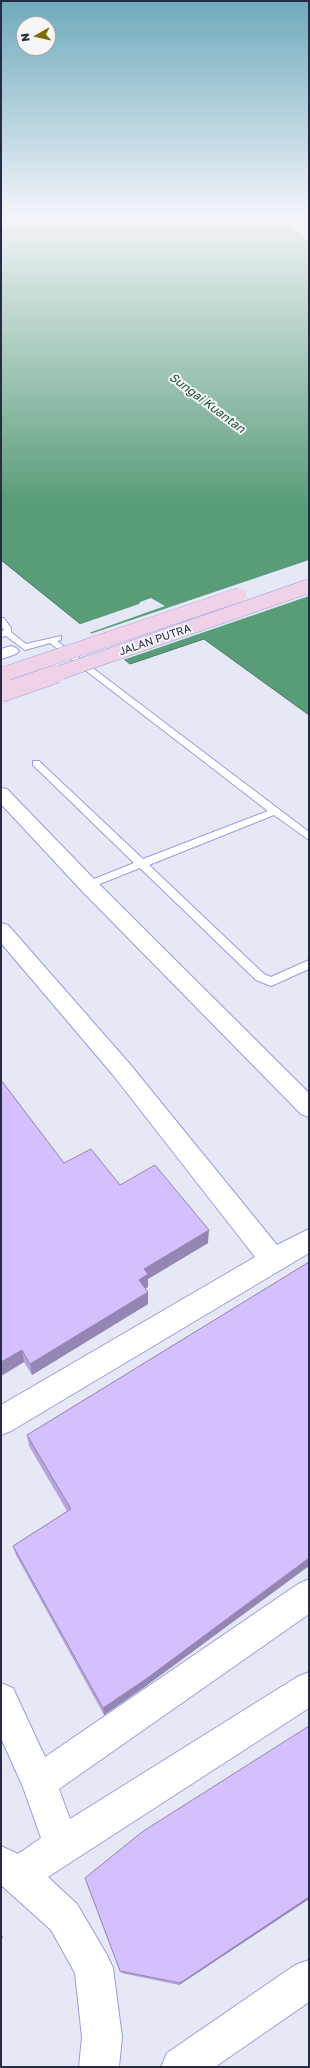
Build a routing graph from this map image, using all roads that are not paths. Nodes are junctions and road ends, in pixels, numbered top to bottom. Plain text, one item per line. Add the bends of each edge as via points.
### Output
1 (309, 586) edge
2 (250, 591) dead end
3 (1, 620) edge
4 (4, 634) edge
5 (12, 650) edge
6 (1, 675) edge
7 (1, 693) edge
8 (36, 763) dead end
9 (1, 794) edge
10 (276, 811) junction
11 (309, 837) edge
12 (140, 864) junction
13 (88, 885) junction
14 (1, 930) edge
15 (309, 964) edge
16 (309, 1108) edge
17 (309, 1240) edge
18 (272, 1260) junction
19 (1, 1421) edge
20 (309, 1595) edge
21 (309, 1689) edge
22 (1, 1700) edge
23 (39, 1782) junction
24 (62, 1845) junction
25 (10, 1870) edge
26 (309, 1979) edge
27 (99, 2067) edge
28 (181, 2067) edge

1 - 7 main road, JALAN PUTRA, bridge
2 - 6 main road, JALAN PUTRA, bridge
3 - 4 lane via 8,630
4 - 5 lane
5 - 10 lane via 55,638
8 - 12 lane
9 - 13 street
10 - 11 lane
10 - 12 lane
12 - 13 lane
12 - 15 lane via 260,977 271,982
13 - 16 street
14 - 18 street via 121,1070
17 - 18 street
18 - 19 street
20 - 23 street
21 - 24 street
22 - 23 street
23 - 24 street
24 - 25 street
25 - 27 street via 64,1917 94,1968 102,2037
26 - 28 street

